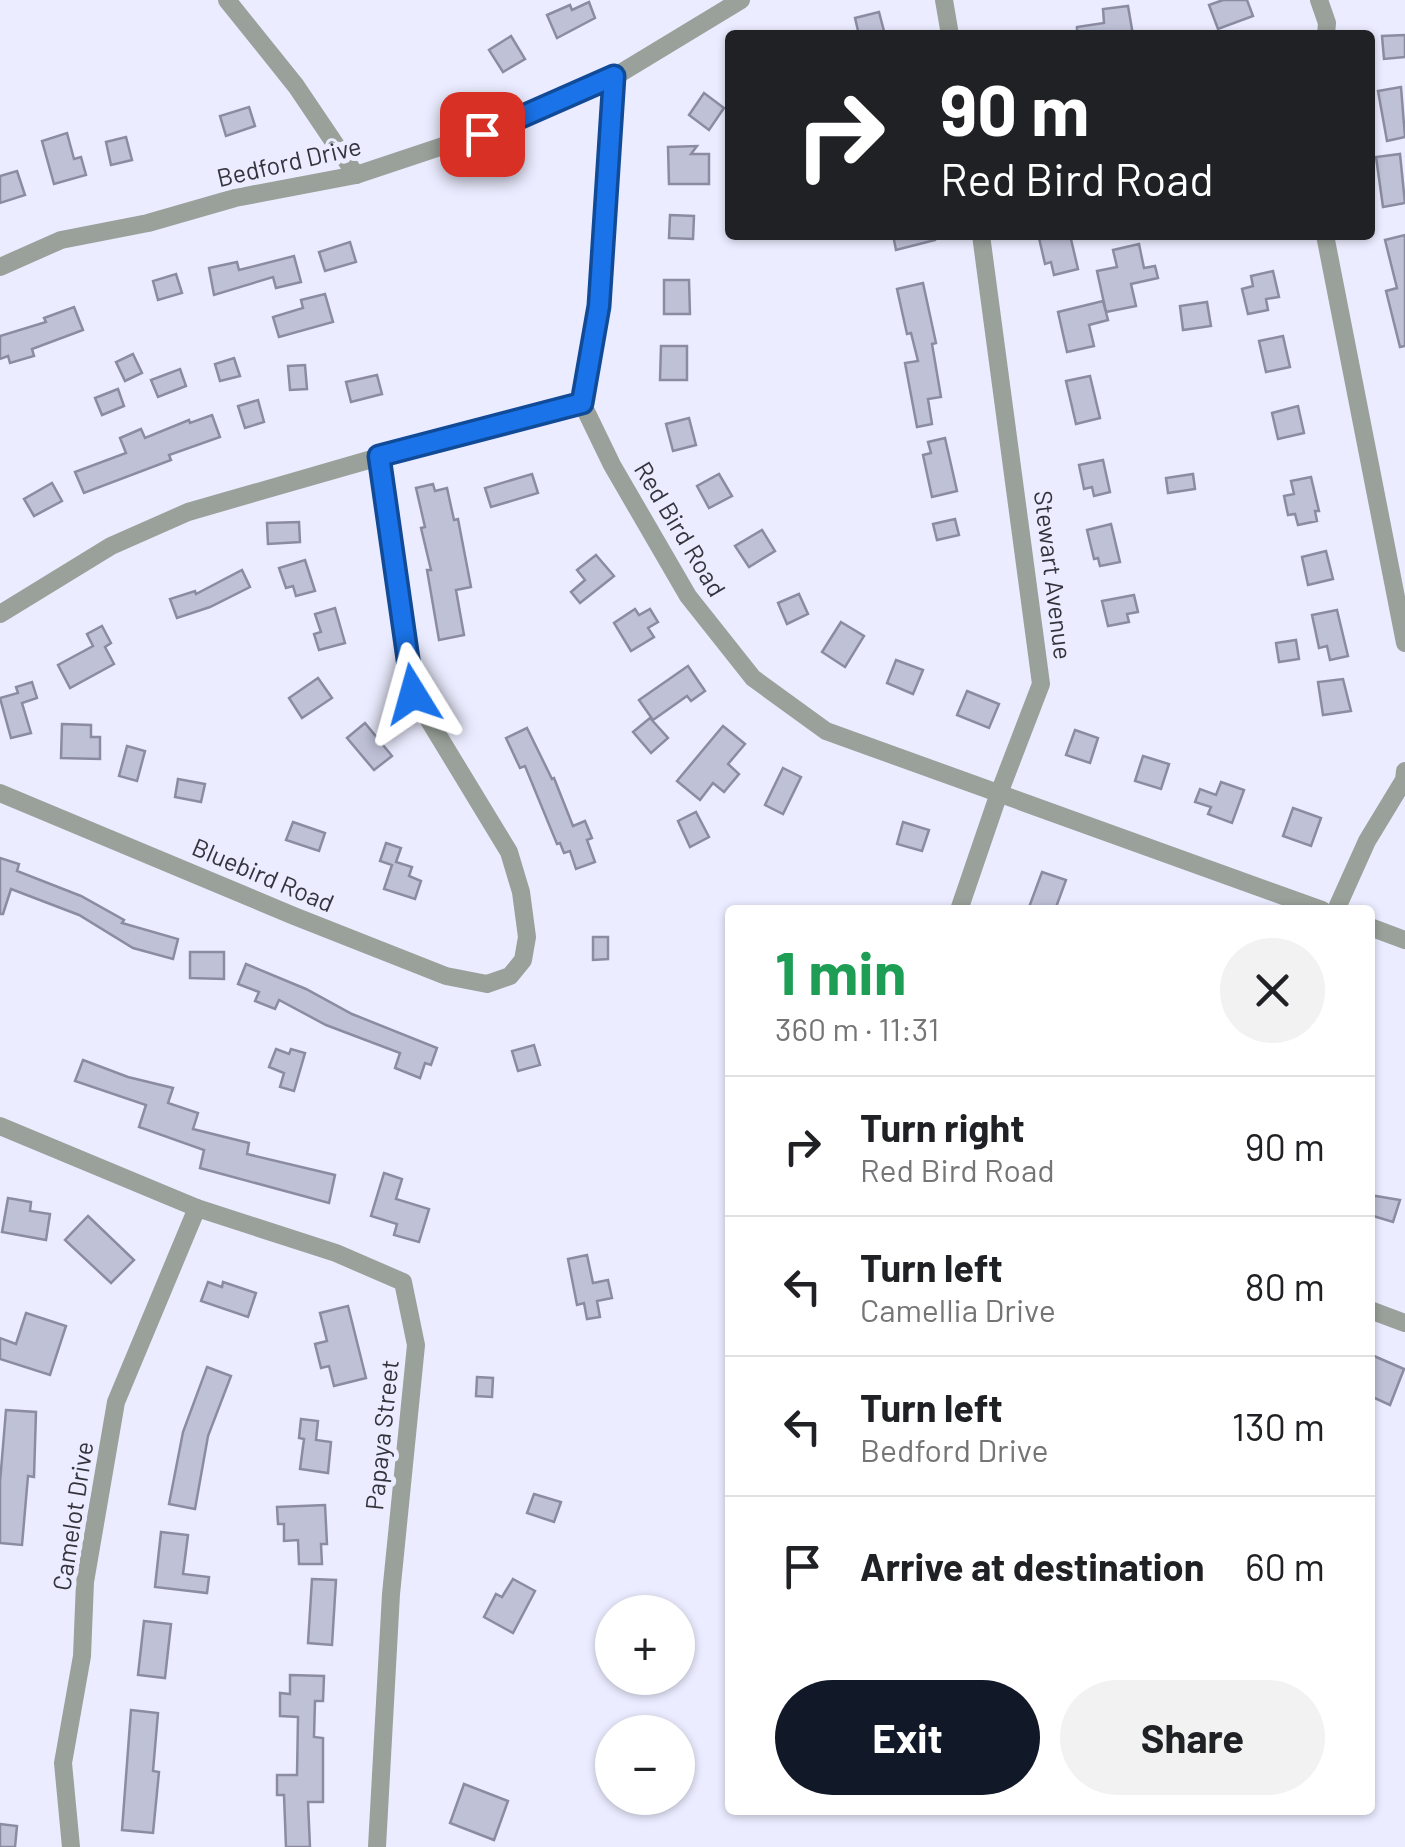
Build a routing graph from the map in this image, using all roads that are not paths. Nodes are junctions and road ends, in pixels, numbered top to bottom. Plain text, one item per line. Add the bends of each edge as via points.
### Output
1 (227, 0) edge
2 (740, 0) edge
3 (944, 0) edge
4 (1320, 0) edge
5 (949, 30) edge
6 (1326, 30) edge
7 (614, 76) junction
8 (356, 175) junction
9 (983, 240) edge
10 (1325, 240) edge
11 (0, 268) edge
12 (582, 403) junction
13 (379, 456) junction
14 (0, 614) edge
15 (1405, 643) edge
16 (1405, 771) edge
17 (0, 793) edge
18 (998, 796) junction
19 (961, 905) edge
20 (1308, 905) edge
21 (1338, 905) edge
22 (1375, 929) edge
23 (1405, 940) edge
24 (0, 1126) edge
25 (197, 1208) junction
26 (1375, 1312) edge
27 (1405, 1323) edge
28 (71, 1847) edge
29 (376, 1847) edge

1 - 8 street
2 - 7 street, Bedford Drive
3 - 5 street
4 - 6 street
7 - 8 street, Bedford Drive via 482,134
7 - 12 street via 599,306
8 - 11 street, Bedford Drive via 61,240
9 - 18 street, Stewart Avenue via 1041,684
10 - 15 street
12 - 13 street
12 - 18 street, Red Bird Road via 688,596 752,678 826,731
13 - 14 street via 188,512 111,546
13 - 17 street, Bluebird Road via 413,694 509,852 522,892 527,937 523,960 510,976 487,984 446,976
16 - 21 street
18 - 19 street, Stewart Avenue
18 - 20 street, Red Bird Road
22 - 23 street
24 - 25 street, Papaya Street
25 - 28 street, Camelot Drive via 116,1402 63,1763
25 - 29 street, Papaya Street via 403,1282 416,1345 391,1594
26 - 27 street

